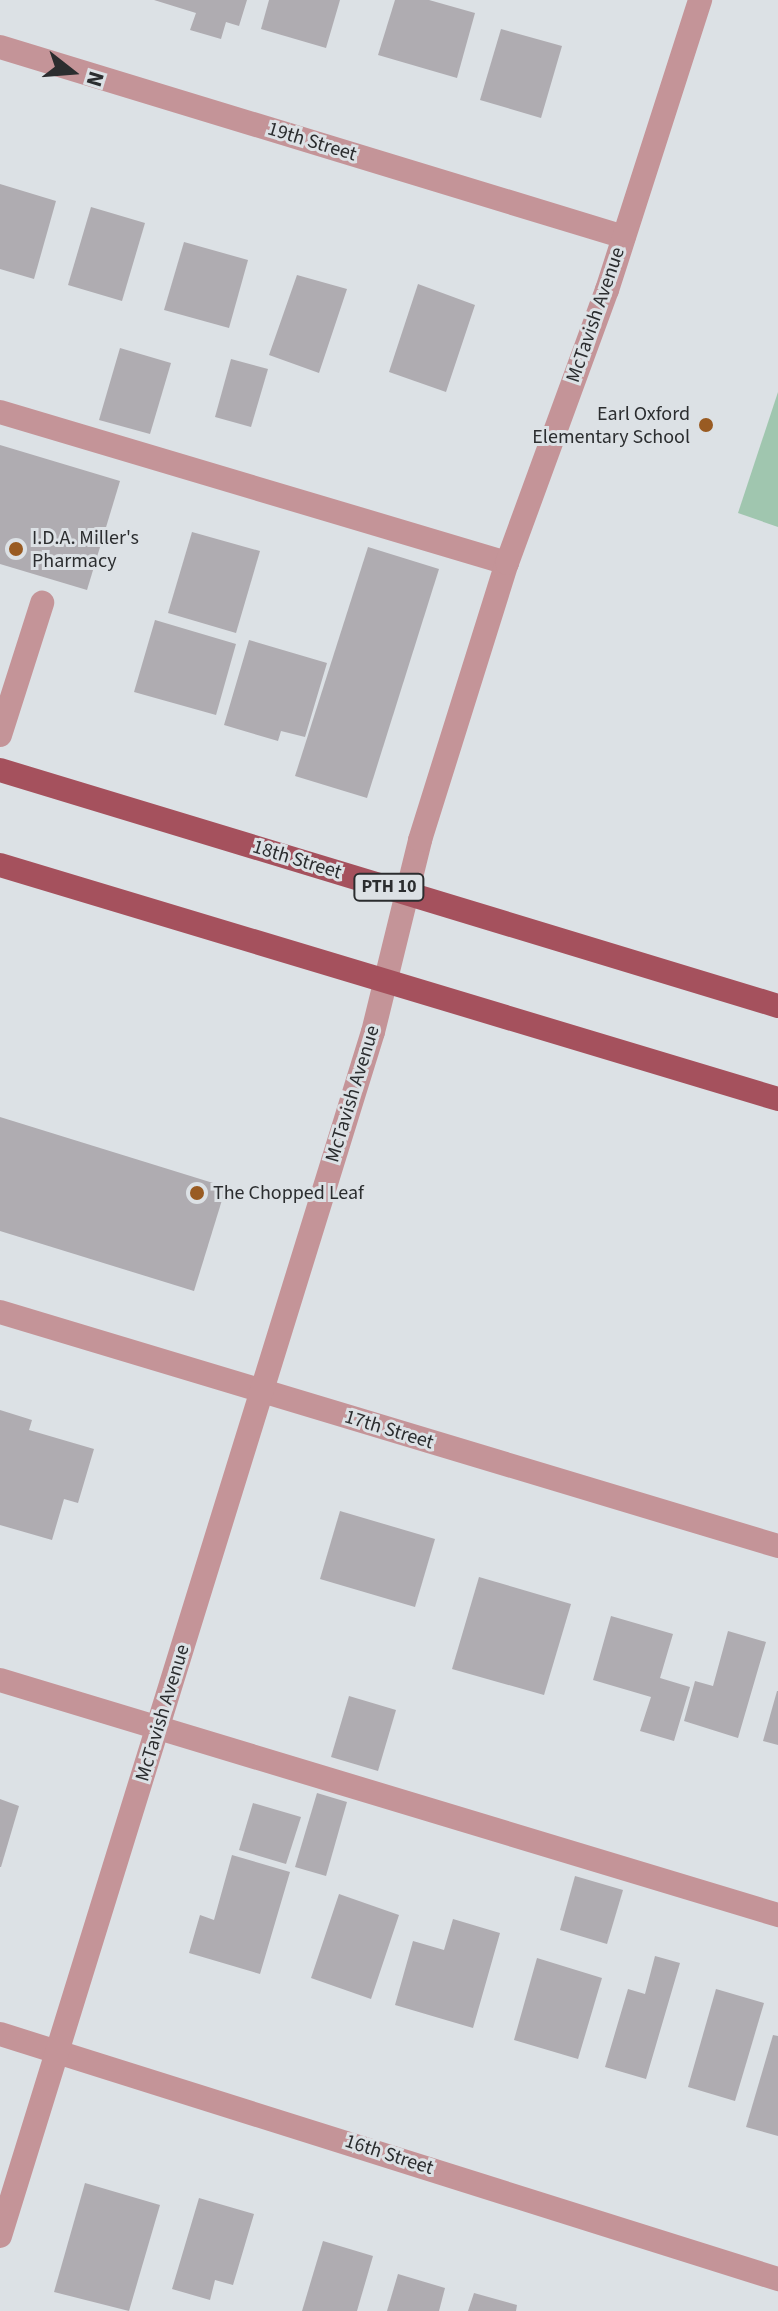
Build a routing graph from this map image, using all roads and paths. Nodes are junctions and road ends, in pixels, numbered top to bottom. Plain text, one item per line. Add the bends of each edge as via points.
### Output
1 (700, 0) edge
2 (0, 47) edge
3 (624, 237) junction
4 (0, 412) edge
5 (507, 563) junction
6 (42, 603) dead end
7 (0, 735) edge
8 (0, 770) edge
9 (0, 865) edge
10 (406, 892) junction
11 (384, 980) junction
12 (778, 1006) edge
13 (778, 1099) edge
14 (0, 1312) edge
15 (262, 1392) junction
16 (778, 1546) edge
17 (0, 1680) edge
18 (158, 1728) junction
19 (778, 1915) edge
20 (0, 2034) edge
21 (58, 2051) junction
22 (0, 2236) edge
23 (778, 2279) edge

1 - 3 street, McTavish Avenue
2 - 3 street, 19th Street
3 - 5 street, McTavish Avenue
4 - 5 street
5 - 10 street, McTavish Avenue
6 - 7 street
8 - 10 main road, 18th Street / PTH 10
9 - 11 main road
10 - 11 street, McTavish Avenue
10 - 12 main road, 18th Street / PTH 10
11 - 13 main road
11 - 15 street, McTavish Avenue via 373,1032
14 - 15 street, 17th Street
15 - 16 street, 17th Street
15 - 18 street, McTavish Avenue
17 - 18 street
18 - 19 street
18 - 21 street, McTavish Avenue
20 - 21 street, 16th Street
21 - 22 street, McTavish Avenue
21 - 23 street, 16th Street

